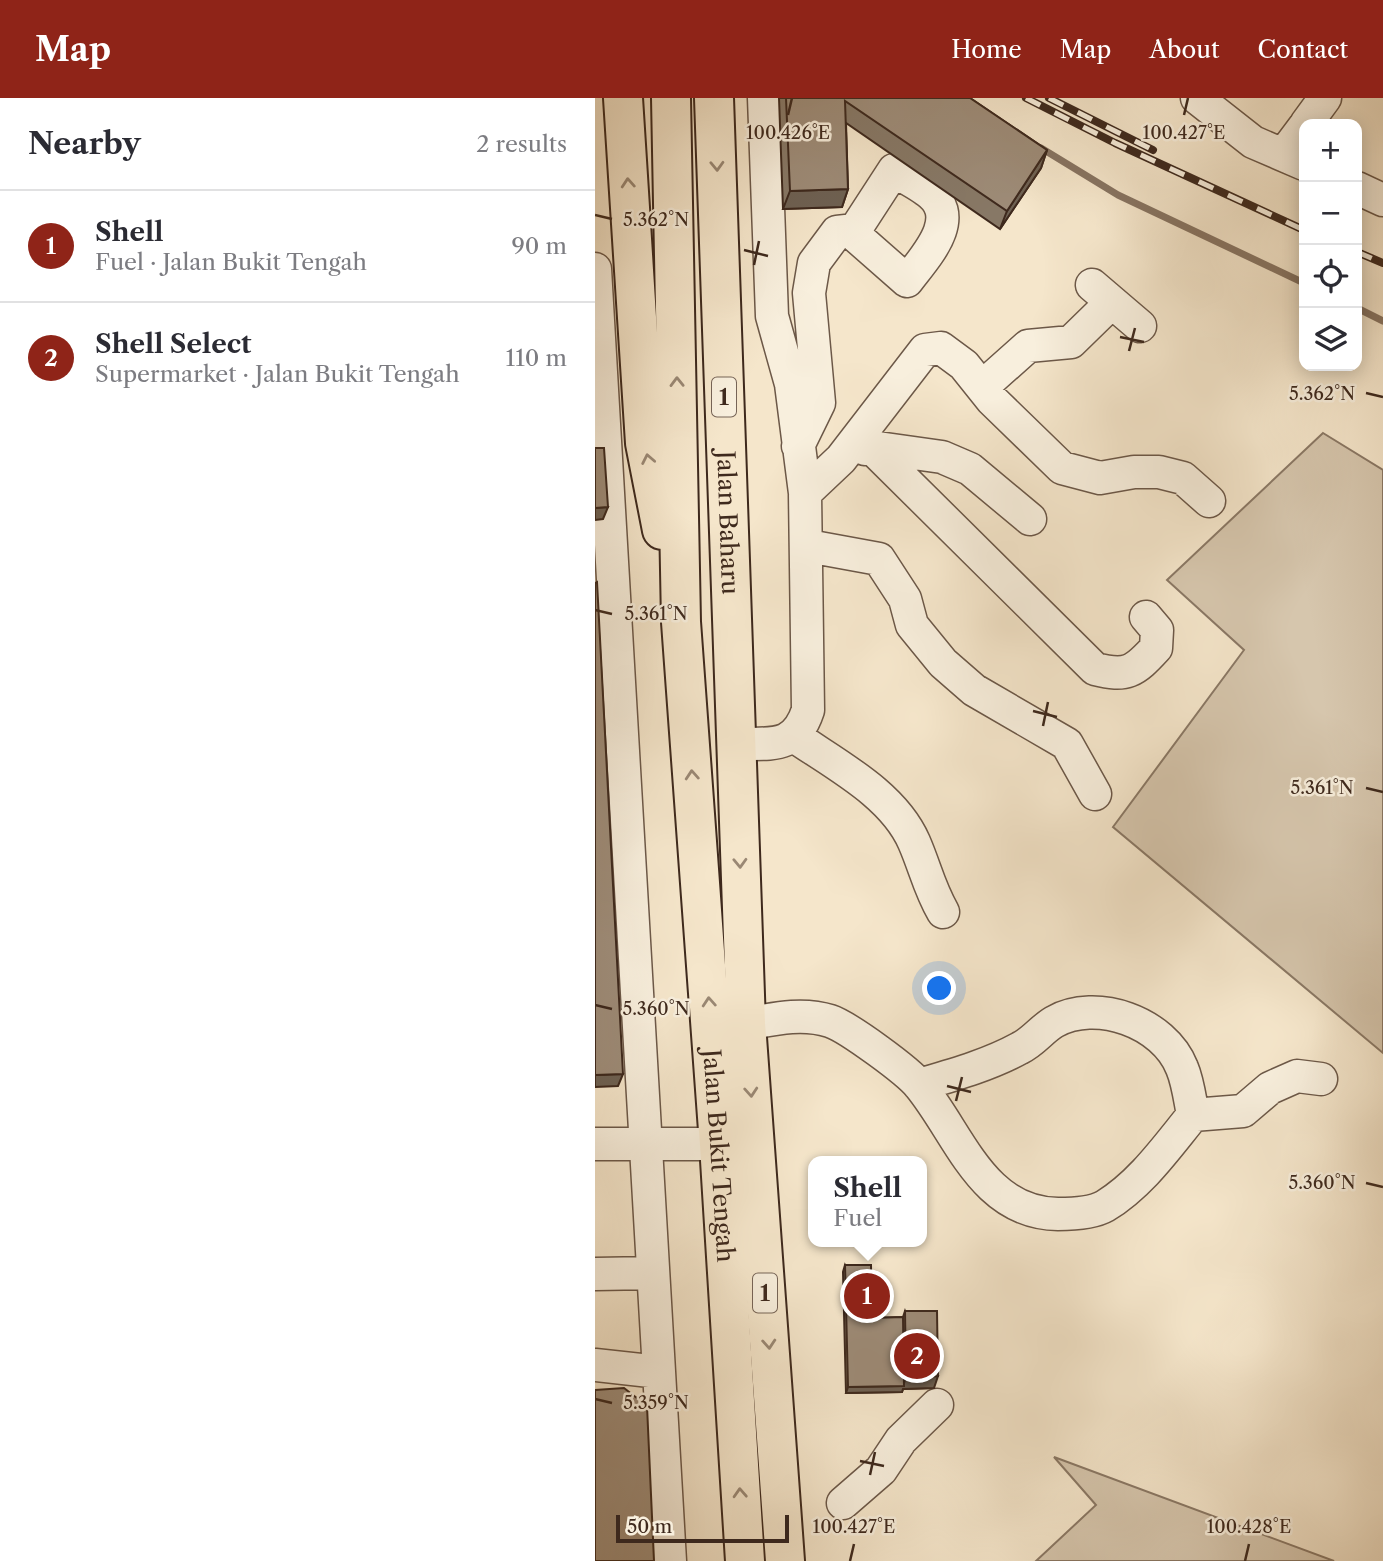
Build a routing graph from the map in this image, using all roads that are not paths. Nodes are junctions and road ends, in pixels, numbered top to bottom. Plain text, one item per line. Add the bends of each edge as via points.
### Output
1 (623, 98) edge
2 (671, 98) edge
3 (714, 98) edge
4 (738, 98) edge
5 (764, 98) edge
6 (1197, 98) edge
7 (1325, 98) edge
8 (1309, 119) edge
9 (1294, 160) edge
10 (1362, 190) edge
11 (1383, 200) edge
12 (851, 231) dead end
13 (595, 269) edge
14 (1140, 326) dead end
15 (597, 348) edge
16 (982, 387) junction
17 (797, 446) junction
18 (600, 447) edge
19 (871, 447) junction
20 (841, 459) junction
21 (805, 493) junction
22 (1209, 501) dead end
23 (1030, 519) dead end
24 (808, 546) junction
25 (603, 552) edge
26 (1146, 617) dead end
27 (681, 622) junction
28 (684, 665) joint
29 (733, 696) junction
30 (795, 736) junction
31 (735, 744) junction
32 (1095, 794) dead end
33 (943, 912) dead end
34 (746, 1024) junction
35 (1321, 1079) dead end
36 (919, 1085) junction
37 (1193, 1115) junction
38 (595, 1144) edge
39 (646, 1144) junction
40 (719, 1144) junction
41 (653, 1273) junction
42 (595, 1274) edge
43 (595, 1365) edge
44 (659, 1372) junction
45 (937, 1405) dead end
46 (843, 1503) dead end
47 (670, 1561) edge
48 (744, 1561) edge
49 (786, 1561) edge

27 -> 1 highway via 645,443
27 -> 2 highway, Jalan Baharu / 1
3 -> 29 highway, Jalan Baharu / 1
4 - 29 highway via 751,454
5 - 17 street via 772,316 791,384
6 - 9 street via 1254,142
7 - 8 street
10 - 11 street
12 - 17 street via 837,232 814,263 809,292 819,403
13 - 15 street
14 - 16 street via 1102,293 1071,342 1028,346
15 - 18 street
16 - 20 street via 964,365 941,348 925,350
16 - 22 street via 1062,468 1100,478 1134,472 1171,475 1184,478
17 - 21 street
18 - 25 street
19 - 20 street
19 - 23 street via 942,457 970,469
19 - 26 street via 1095,669 1117,675 1138,667 1156,648 1157,630
20 - 21 street
21 - 24 street
24 - 30 street via 808,710
24 - 32 street via 879,559 905,599 912,625 943,663 974,690 1067,744
25 - 39 street
27 - 28 highway, Jalan Baharu / 1
40 -> 28 highway, Jalan Bukit Tengah / 1
29 - 31 highway, Jalan Bukit Tengah / 1
30 - 31 street via 782,743
30 - 33 street via 889,805 914,841 928,886
31 -> 34 highway, Jalan Bukit Tengah / 1
34 - 36 street via 785,1016 829,1021 848,1030
34 -> 49 highway, Jalan Bukit Tengah / 1
35 - 37 street via 1297,1076 1270,1088 1243,1111
36 - 37 street via 1022,1047 1055,1022 1081,1012 1107,1012 1150,1030 1166,1045 1182,1066
36 - 37 street via 970,1164 990,1186 1040,1214 1102,1208 1135,1184
38 - 39 street
39 - 40 street
39 - 41 street
48 -> 40 highway, Jalan Bukit Tengah / 1
41 - 42 street
41 - 44 street
43 - 44 street
44 - 47 street
45 - 46 street via 901,1440 881,1470

